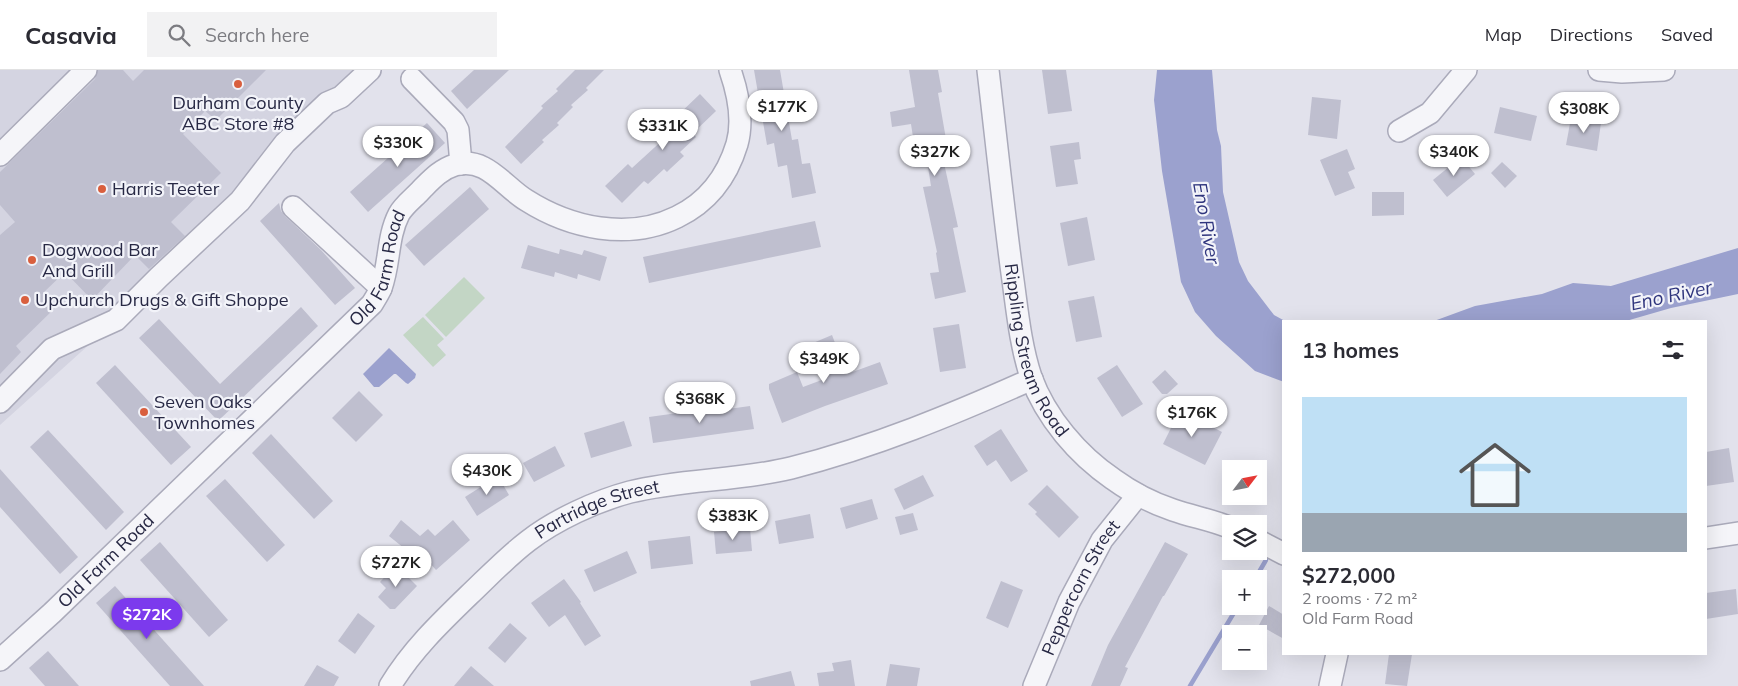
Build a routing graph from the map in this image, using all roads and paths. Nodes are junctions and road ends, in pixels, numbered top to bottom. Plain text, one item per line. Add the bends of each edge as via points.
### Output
1 (86, 70) edge
2 (370, 70) edge
3 (730, 70) edge
4 (988, 70) edge
5 (1466, 70) edge
6 (1599, 70) edge
7 (1664, 70) edge
8 (412, 79) dead end
9 (1399, 131) dead end
10 (0, 155) edge
11 (461, 164) junction
12 (293, 207) dead end
13 (381, 288) junction
14 (1032, 378) junction
15 (0, 402) edge
16 (1138, 495) junction
17 (1222, 525) edge
18 (1738, 533) edge
19 (1707, 538) edge
20 (1267, 544) edge
21 (1282, 553) edge
22 (1337, 655) edge
23 (0, 660) edge
24 (390, 686) edge
25 (1034, 686) edge
26 (1330, 686) edge

1 - 10 street
2 - 15 street via 285,143 240,201 116,320 52,349
3 - 11 street via 740,108 738,142 732,160 713,191 686,213 668,222 632,230 575,223 525,200 481,166
4 - 14 street, Rippling Stream Road via 1019,325
5 - 9 street via 1430,113
6 - 7 street
8 - 11 street via 454,122 458,130
11 - 13 street, Old Farm Road via 436,175 400,214 392,235
12 - 13 street
13 - 23 street, Old Farm Road via 372,304
14 - 16 street, Rippling Stream Road via 1054,419 1082,454 1098,469
14 - 24 street, Partridge Street via 925,425 792,468 630,492 583,510 527,542 505,562 422,642
16 - 17 street, Rippling Stream Road
16 - 25 street, Peppercorn Street via 1102,540 1069,602
18 - 19 street
20 - 21 street
22 - 26 street

